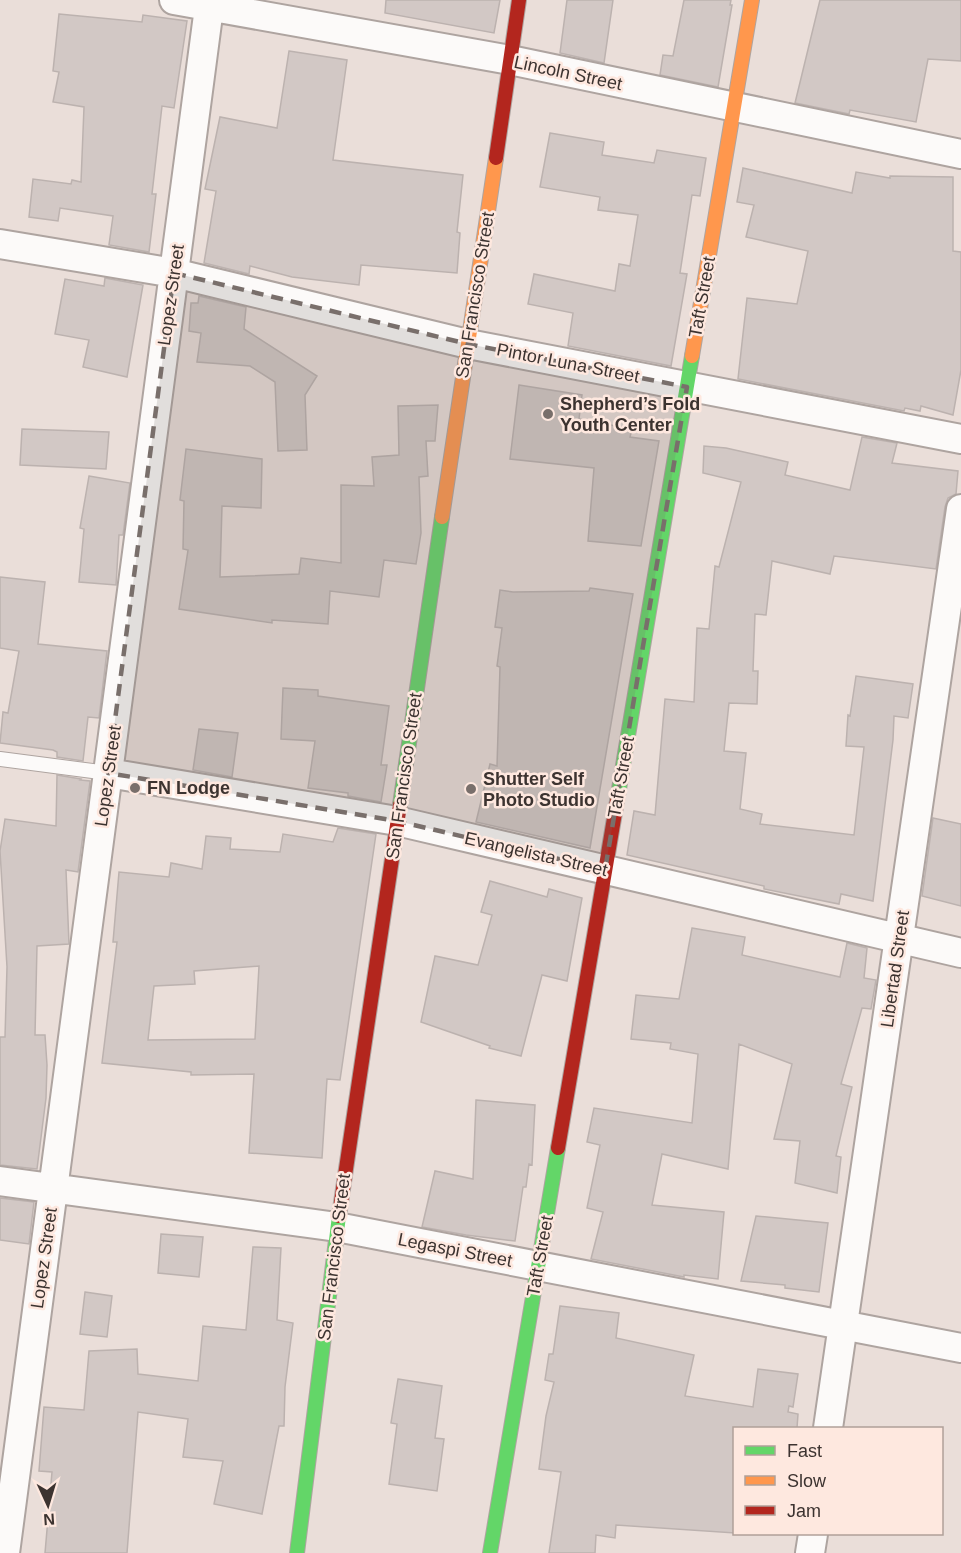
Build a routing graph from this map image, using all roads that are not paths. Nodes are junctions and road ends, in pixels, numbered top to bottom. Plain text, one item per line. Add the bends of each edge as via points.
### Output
1 (174, 0) edge
2 (519, 0) edge
3 (752, 0) edge
4 (210, 3) edge
5 (510, 60) junction
6 (734, 108) junction
7 (961, 154) edge
8 (0, 244) edge
9 (174, 273) junction
10 (468, 344) junction
11 (687, 387) junction
12 (961, 439) edge
13 (961, 509) edge
14 (0, 759) edge
15 (108, 772) junction
16 (397, 821) junction
17 (605, 870) junction
18 (899, 939) junction
19 (961, 953) edge
20 (0, 1181) edge
21 (54, 1187) junction
22 (336, 1227) junction
23 (538, 1266) junction
24 (843, 1325) junction
25 (961, 1348) edge
26 (828, 1427) edge
27 (813, 1535) edge
28 (5, 1553) edge
29 (297, 1553) edge
30 (490, 1553) edge
31 (810, 1553) edge

1 - 4 street, Lincoln Street
2 - 5 street, San Francisco Street
3 - 6 street, Taft Street
4 - 5 street, Lincoln Street
4 - 9 street, Lopez Street
5 - 6 street, Lincoln Street
5 - 10 street, San Francisco Street
6 - 7 street, Lincoln Street
6 - 11 street, Taft Street
8 - 9 street, Pintor Luna Street
9 - 10 street, Pintor Luna Street
9 - 15 street, Lopez Street
10 - 11 street, Pintor Luna Street
10 - 16 street, San Francisco Street
11 - 12 street, Pintor Luna Street
11 - 17 street, Taft Street
13 - 18 street, Libertad Street
14 - 15 lane
15 - 16 street, Evangelista Street
15 - 21 street, Lopez Street
16 - 17 street, Evangelista Street
16 - 22 street, San Francisco Street
17 - 18 street, Evangelista Street
17 - 23 street, Taft Street
18 - 19 street, Evangelista Street
18 - 24 street, Libertad Street
20 - 21 street, Legaspi Street
21 - 22 street, Legaspi Street
21 - 28 street, Lopez Street
22 - 23 street, Legaspi Street
22 - 29 street, San Francisco Street
23 - 24 street, Legaspi Street
23 - 30 street, Taft Street
24 - 25 street, Legaspi Street
24 - 26 street, Libertad Street
27 - 31 street

